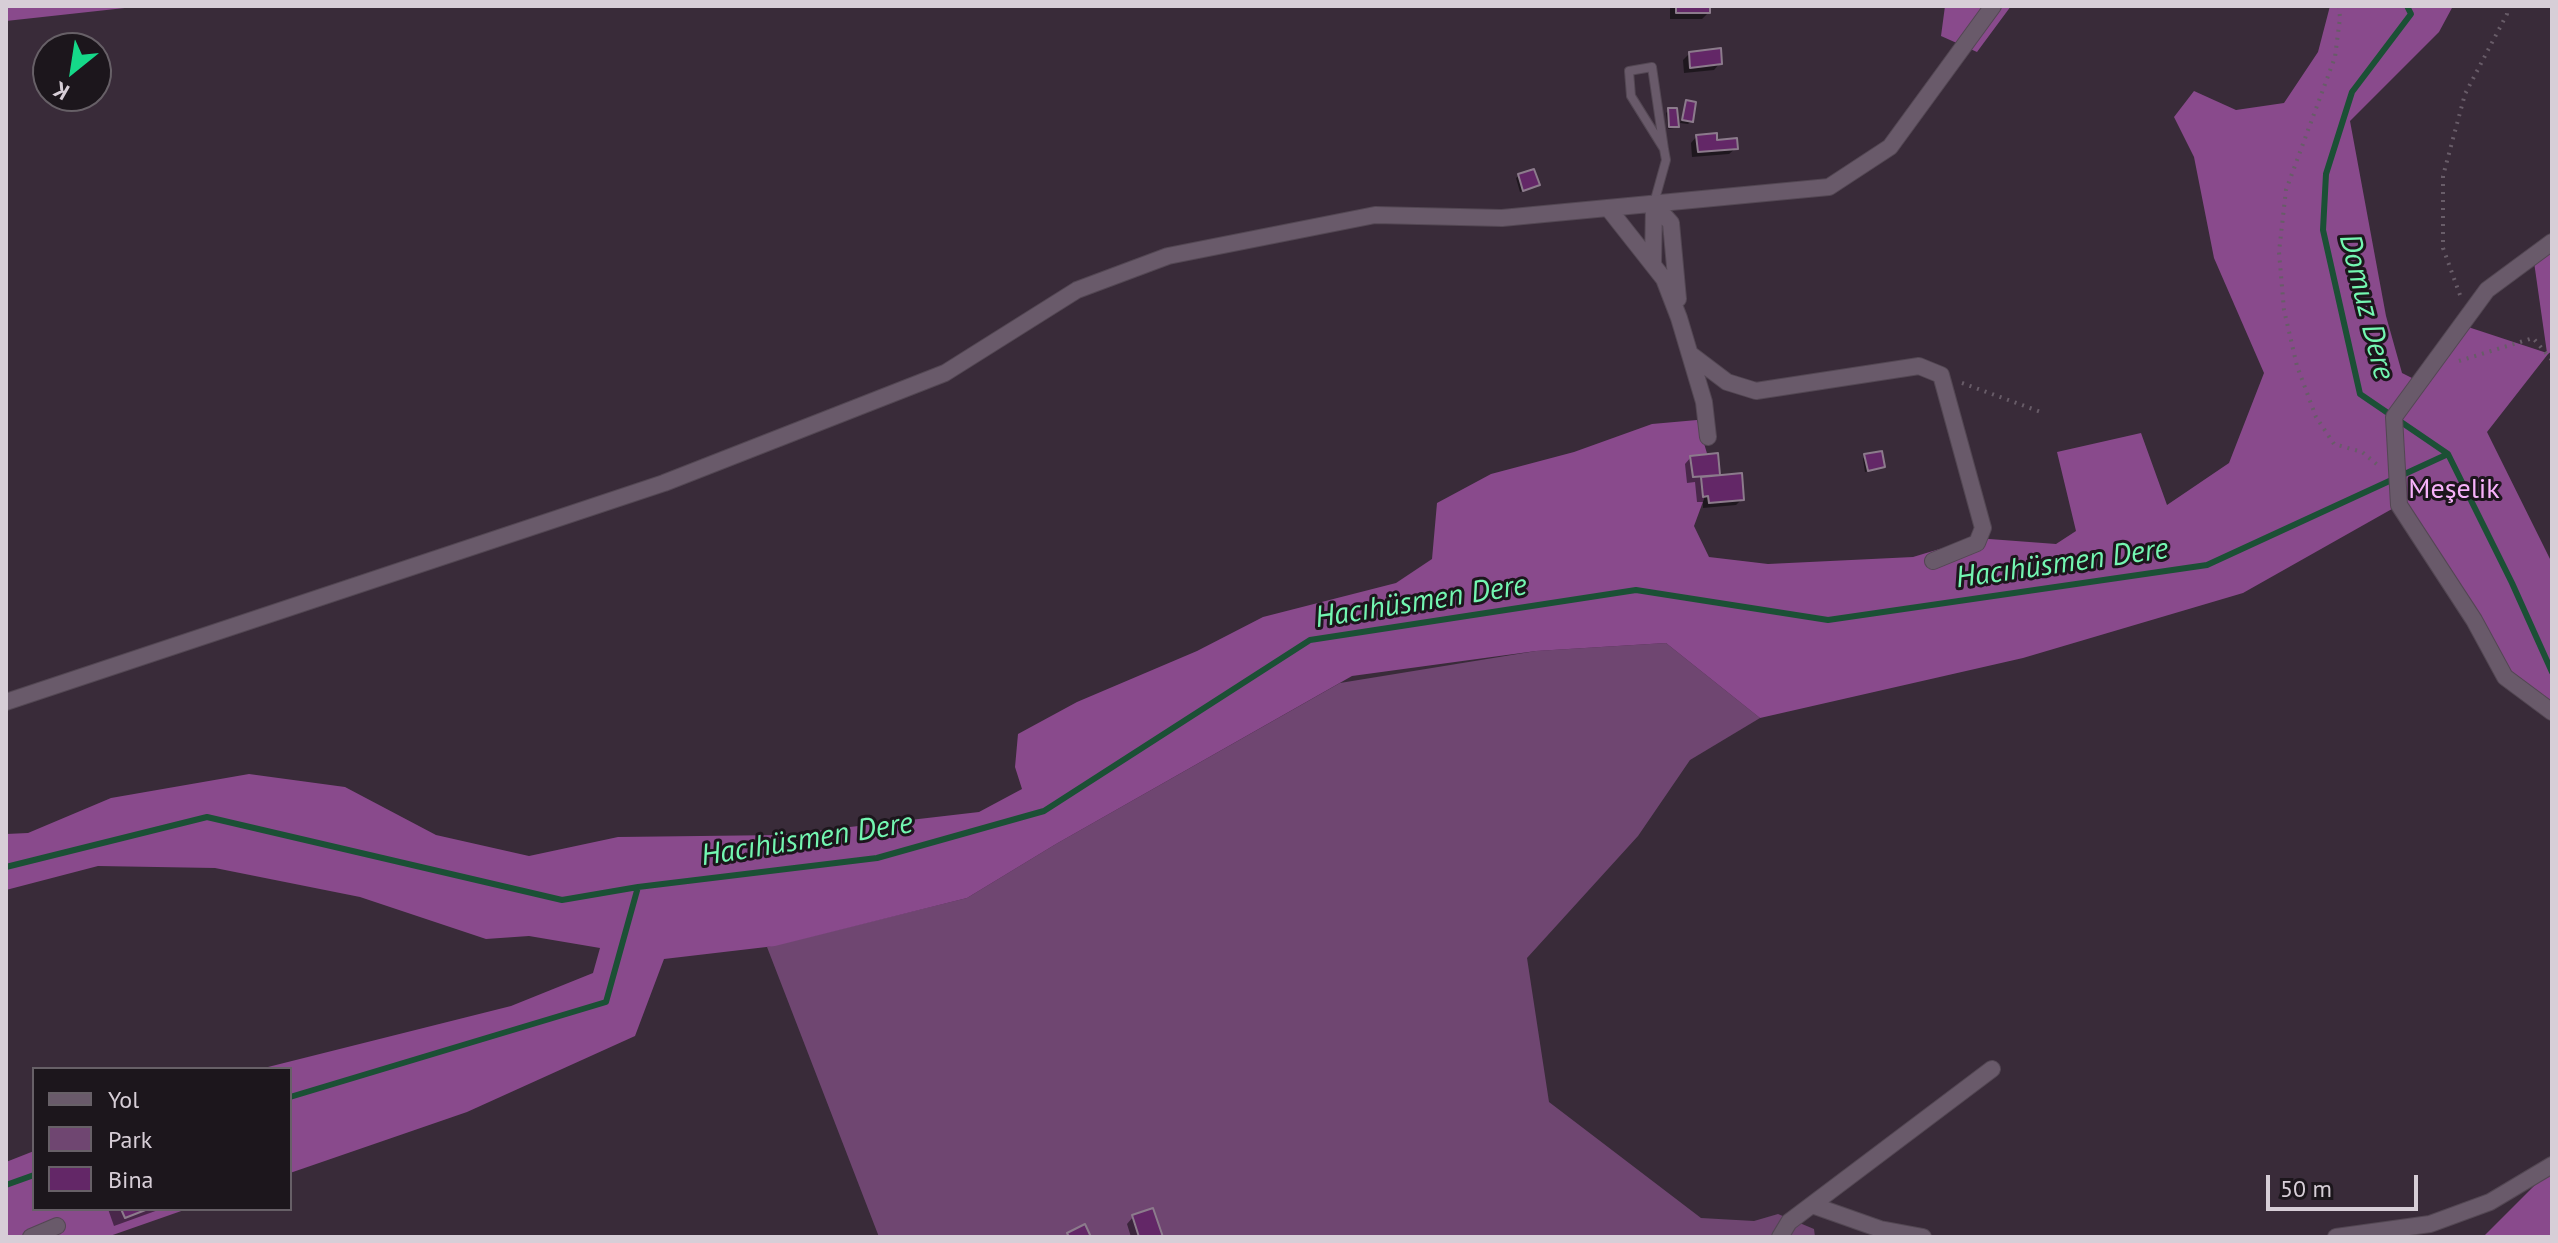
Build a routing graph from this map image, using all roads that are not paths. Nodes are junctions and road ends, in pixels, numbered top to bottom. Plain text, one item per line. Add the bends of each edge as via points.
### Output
1 (1993, 6) edge
2 (1664, 149) junction
3 (1654, 204) junction
4 (1608, 208) junction
5 (2552, 242) edge
6 (1653, 265) junction
7 (1679, 318) junction
8 (1690, 354) junction
9 (1708, 437) dead end
10 (1933, 561) dead end
11 (6, 702) edge
12 (2552, 712) edge
13 (1992, 1069) dead end
14 (2552, 1165) edge
15 (1812, 1205) junction
16 (57, 1226) dead end
17 (31, 1237) edge
18 (1780, 1237) edge
19 (1923, 1237) edge
20 (2336, 1237) edge

1 - 3 street via 1890,147 1829,187
2 - 2 lane via 1652,67 1629,71 1631,96
2 - 3 lane
3 - 4 street
3 - 6 street
3 - 7 street via 1671,223
4 - 6 street
4 - 11 street via 1502,218 1375,215 1168,256 1077,290 945,373 664,483
5 - 12 street via 2487,290 2394,417 2399,505 2505,677
6 - 7 street
7 - 8 street
8 - 9 street
8 - 10 street via 1727,382 1756,391 1919,366 1941,375 1983,528 1977,543
13 - 15 street
14 - 20 street via 2490,1202 2430,1224
15 - 18 street via 1789,1222
15 - 19 street via 1880,1229
16 - 17 street

